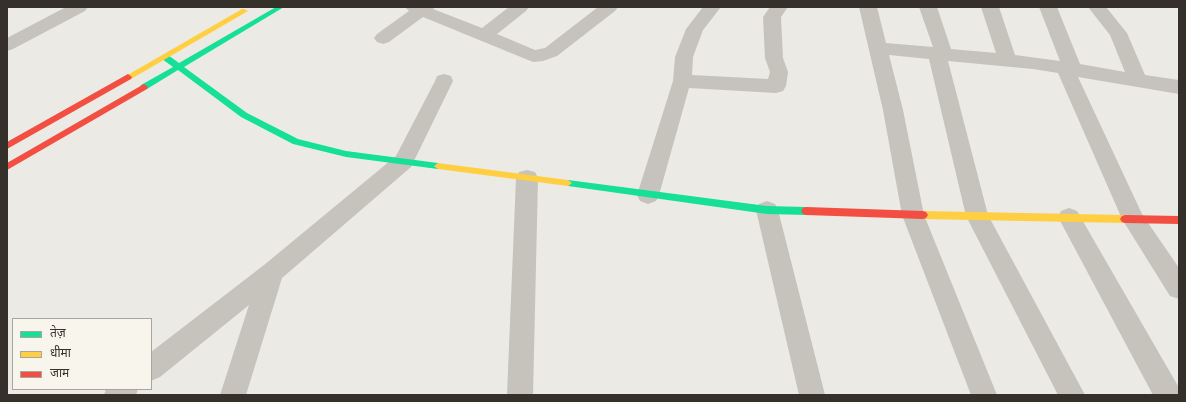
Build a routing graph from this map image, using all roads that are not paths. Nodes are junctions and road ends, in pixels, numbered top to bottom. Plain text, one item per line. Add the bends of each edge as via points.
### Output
1 (79, 7) edge
2 (252, 7) edge
3 (281, 7) edge
4 (520, 7) edge
5 (609, 7) edge
6 (712, 7) edge
7 (779, 7) edge
8 (868, 7) edge
9 (928, 7) edge
10 (990, 7) edge
11 (1048, 7) edge
12 (1097, 7) edge
13 (420, 8) edge
14 (483, 36) junction
15 (383, 38) dead end
16 (7, 45) edge
17 (878, 48) junction
18 (940, 54) junction
19 (165, 56) junction
20 (1008, 61) junction
21 (179, 67) junction
22 (1069, 69) junction
23 (1138, 80) junction
24 (444, 81) dead end
25 (682, 81) junction
26 (1178, 89) edge
27 (7, 146) edge
28 (404, 162) junction
29 (7, 167) edge
30 (527, 178) junction
31 (648, 196) junction
32 (767, 210) junction
33 (913, 215) junction
34 (977, 216) junction
35 (1068, 218) junction
36 (1133, 219) junction
37 (1179, 220) edge
38 (272, 272) junction
39 (1179, 288) edge
40 (152, 367) edge
41 (233, 395) edge
42 (520, 395) edge
43 (812, 395) edge
44 (984, 395) edge
45 (1072, 395) edge
46 (1168, 395) edge

1 - 16 street
2 - 19 street
3 - 21 street
4 - 14 street
5 - 14 street via 552,52 543,55 523,53
6 - 25 street via 695,29 684,57
7 - 25 street via 772,17 774,58 779,72 776,86
8 - 17 street
9 - 18 street
10 - 20 street
11 - 22 street
12 - 23 street via 1118,33
13 - 14 street
13 - 15 street
17 - 18 street
17 - 33 street
18 - 20 street
18 - 34 street
19 - 21 street
19 - 27 street
20 - 22 street
21 - 28 street via 244,115 296,142 346,154
21 - 29 street
22 - 23 street
22 - 36 street
23 - 26 street
24 - 28 street
25 - 31 street
28 - 30 street
28 - 38 street
30 - 31 street
30 - 42 street
31 - 32 street
32 - 33 street
32 - 43 street
33 - 34 street
33 - 44 street
34 - 35 street
34 - 45 street
35 - 36 street
35 - 46 street
36 - 37 street
36 - 39 street
38 - 40 street
38 - 41 street

